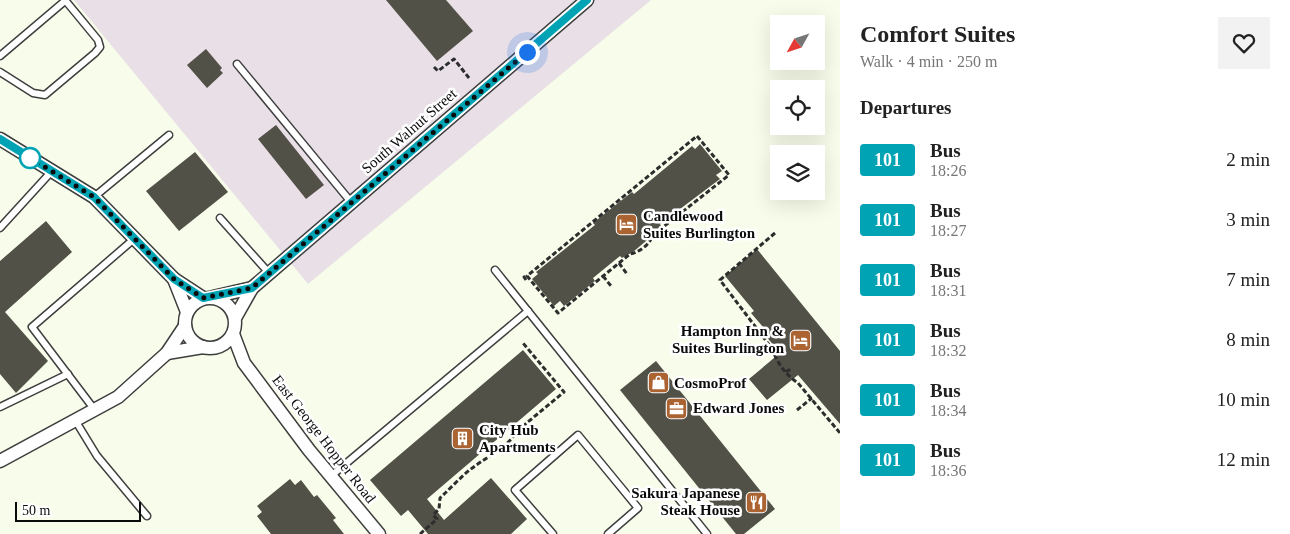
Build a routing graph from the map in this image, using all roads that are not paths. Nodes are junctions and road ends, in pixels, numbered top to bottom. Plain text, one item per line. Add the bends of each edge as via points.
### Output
1 (66, 0) edge
2 (587, 0) edge
3 (0, 56) edge
4 (237, 64) dead end
5 (0, 72) edge
6 (169, 135) dead end
7 (0, 139) edge
8 (52, 171) junction
9 (94, 197) junction
10 (351, 202) junction
11 (220, 218) dead end
12 (0, 228) edge
13 (134, 238) junction
14 (495, 270) dead end
15 (269, 273) junction
16 (174, 279) junction
17 (252, 288) junction
18 (208, 298) junction
19 (528, 311) junction
20 (188, 312) junction
21 (235, 318) junction
22 (186, 326) junction
23 (233, 334) junction
24 (203, 347) junction
25 (218, 347) junction
26 (167, 353) junction
27 (244, 363) junction
28 (68, 374) junction
29 (0, 407) edge
30 (94, 409) junction
31 (74, 420) junction
32 (0, 461) edge
33 (331, 476) junction
34 (147, 516) dead end
35 (379, 534) edge
36 (553, 534) edge
37 (608, 534) edge
38 (707, 534) edge

1 - 3 lane
1 - 5 lane via 98,40 100,47 95,53 45,95 33,93
2 - 10 street, South Walnut Street
4 - 10 lane
6 - 9 lane
7 - 8 street
8 - 9 street
8 - 12 lane
9 - 13 street
10 - 15 street, South Walnut Street
11 - 15 lane
13 - 16 street
13 - 28 lane via 32,327
14 - 19 lane
15 - 17 street, South Walnut Street
16 - 18 street
16 - 20 street
17 - 18 street, South Walnut Street
17 - 21 street, South Walnut Street
18 - 20 street via 196,302
18 - 21 street via 228,304
19 - 33 lane
19 - 38 lane
20 - 22 street
21 - 23 street
22 - 24 street via 191,339
22 - 26 street
23 - 25 street
23 - 27 street, East George Hopper Road
24 - 25 street
24 - 26 street
25 - 27 street, East George Hopper Road
26 - 30 street via 118,397
27 - 33 street, East George Hopper Road
28 - 29 lane
28 - 30 lane
30 - 31 street
31 - 32 street
31 - 34 lane via 98,456
33 - 35 street, East George Hopper Road
36 - 37 lane via 516,490 578,436 638,508

